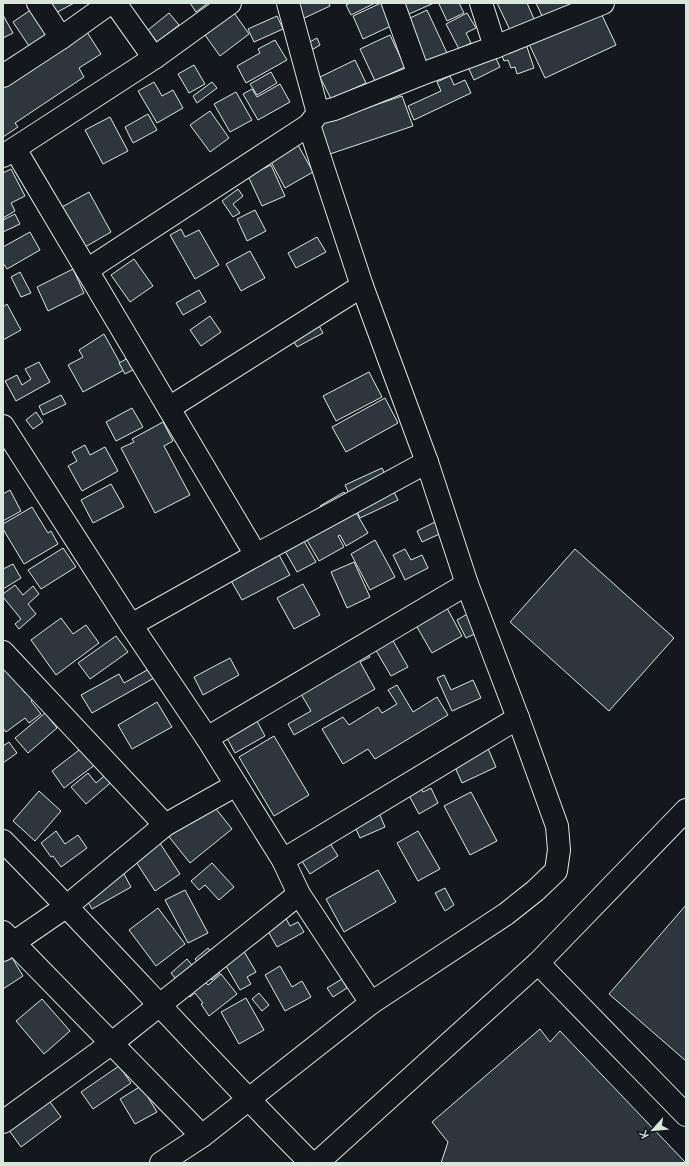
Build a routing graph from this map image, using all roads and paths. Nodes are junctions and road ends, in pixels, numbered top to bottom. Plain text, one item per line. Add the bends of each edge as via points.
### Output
1 (38, 3) edge
2 (110, 3) edge
3 (115, 3) edge
4 (230, 3) edge
5 (288, 3) edge
6 (393, 3) edge
7 (481, 3) edge
8 (598, 4) edge
9 (61, 38) junction
10 (496, 47) junction
11 (154, 58) junction
12 (419, 75) junction
13 (3, 76) edge
14 (314, 119) junction
15 (9, 152) edge
16 (87, 270) junction
17 (362, 286) junction
18 (169, 408) junction
19 (4, 430) edge
20 (427, 462) junction
21 (256, 555) junction
22 (467, 584) junction
23 (131, 625) junction
24 (3, 652) edge
25 (518, 718) junction
26 (207, 738) junction
27 (236, 785) junction
28 (686, 810) edge
29 (165, 824) junction
30 (3, 841) edge
31 (283, 860) junction
32 (299, 894) junction
33 (67, 906) junction
34 (6, 941) edge
35 (538, 963) junction
36 (371, 1004) junction
37 (160, 1005) junction
38 (112, 1043) junction
39 (248, 1100) junction
40 (686, 1115) edge
41 (3, 1122) edge
42 (202, 1136) junction
43 (161, 1163) edge
44 (311, 1163) edge
45 (317, 1163) edge

1 - 9 street
2 - 9 street
3 - 11 street
4 - 11 street
5 - 14 street
6 - 12 street
7 - 10 street
8 - 10 street
9 - 13 street
10 - 12 street
11 - 15 street
12 - 14 street
14 - 16 street
14 - 17 street
15 - 16 street
16 - 18 street
17 - 18 street
17 - 20 street
18 - 21 street
19 - 23 street
20 - 21 street
20 - 22 street
21 - 23 street
22 - 25 street
22 - 26 street
23 - 26 street
24 - 29 street
25 - 31 street
25 - 36 street via 557,826 559,850 556,871 506,914
26 - 27 street
27 - 29 street
27 - 31 street
28 - 35 street
29 - 33 street
30 - 33 street
31 - 32 street
32 - 36 street
32 - 37 street
33 - 34 street
33 - 37 street
34 - 38 street
35 - 40 street
35 - 45 street
36 - 39 street
37 - 38 street
37 - 39 street
38 - 41 street
38 - 42 street
39 - 42 street
39 - 44 street
42 - 43 street

